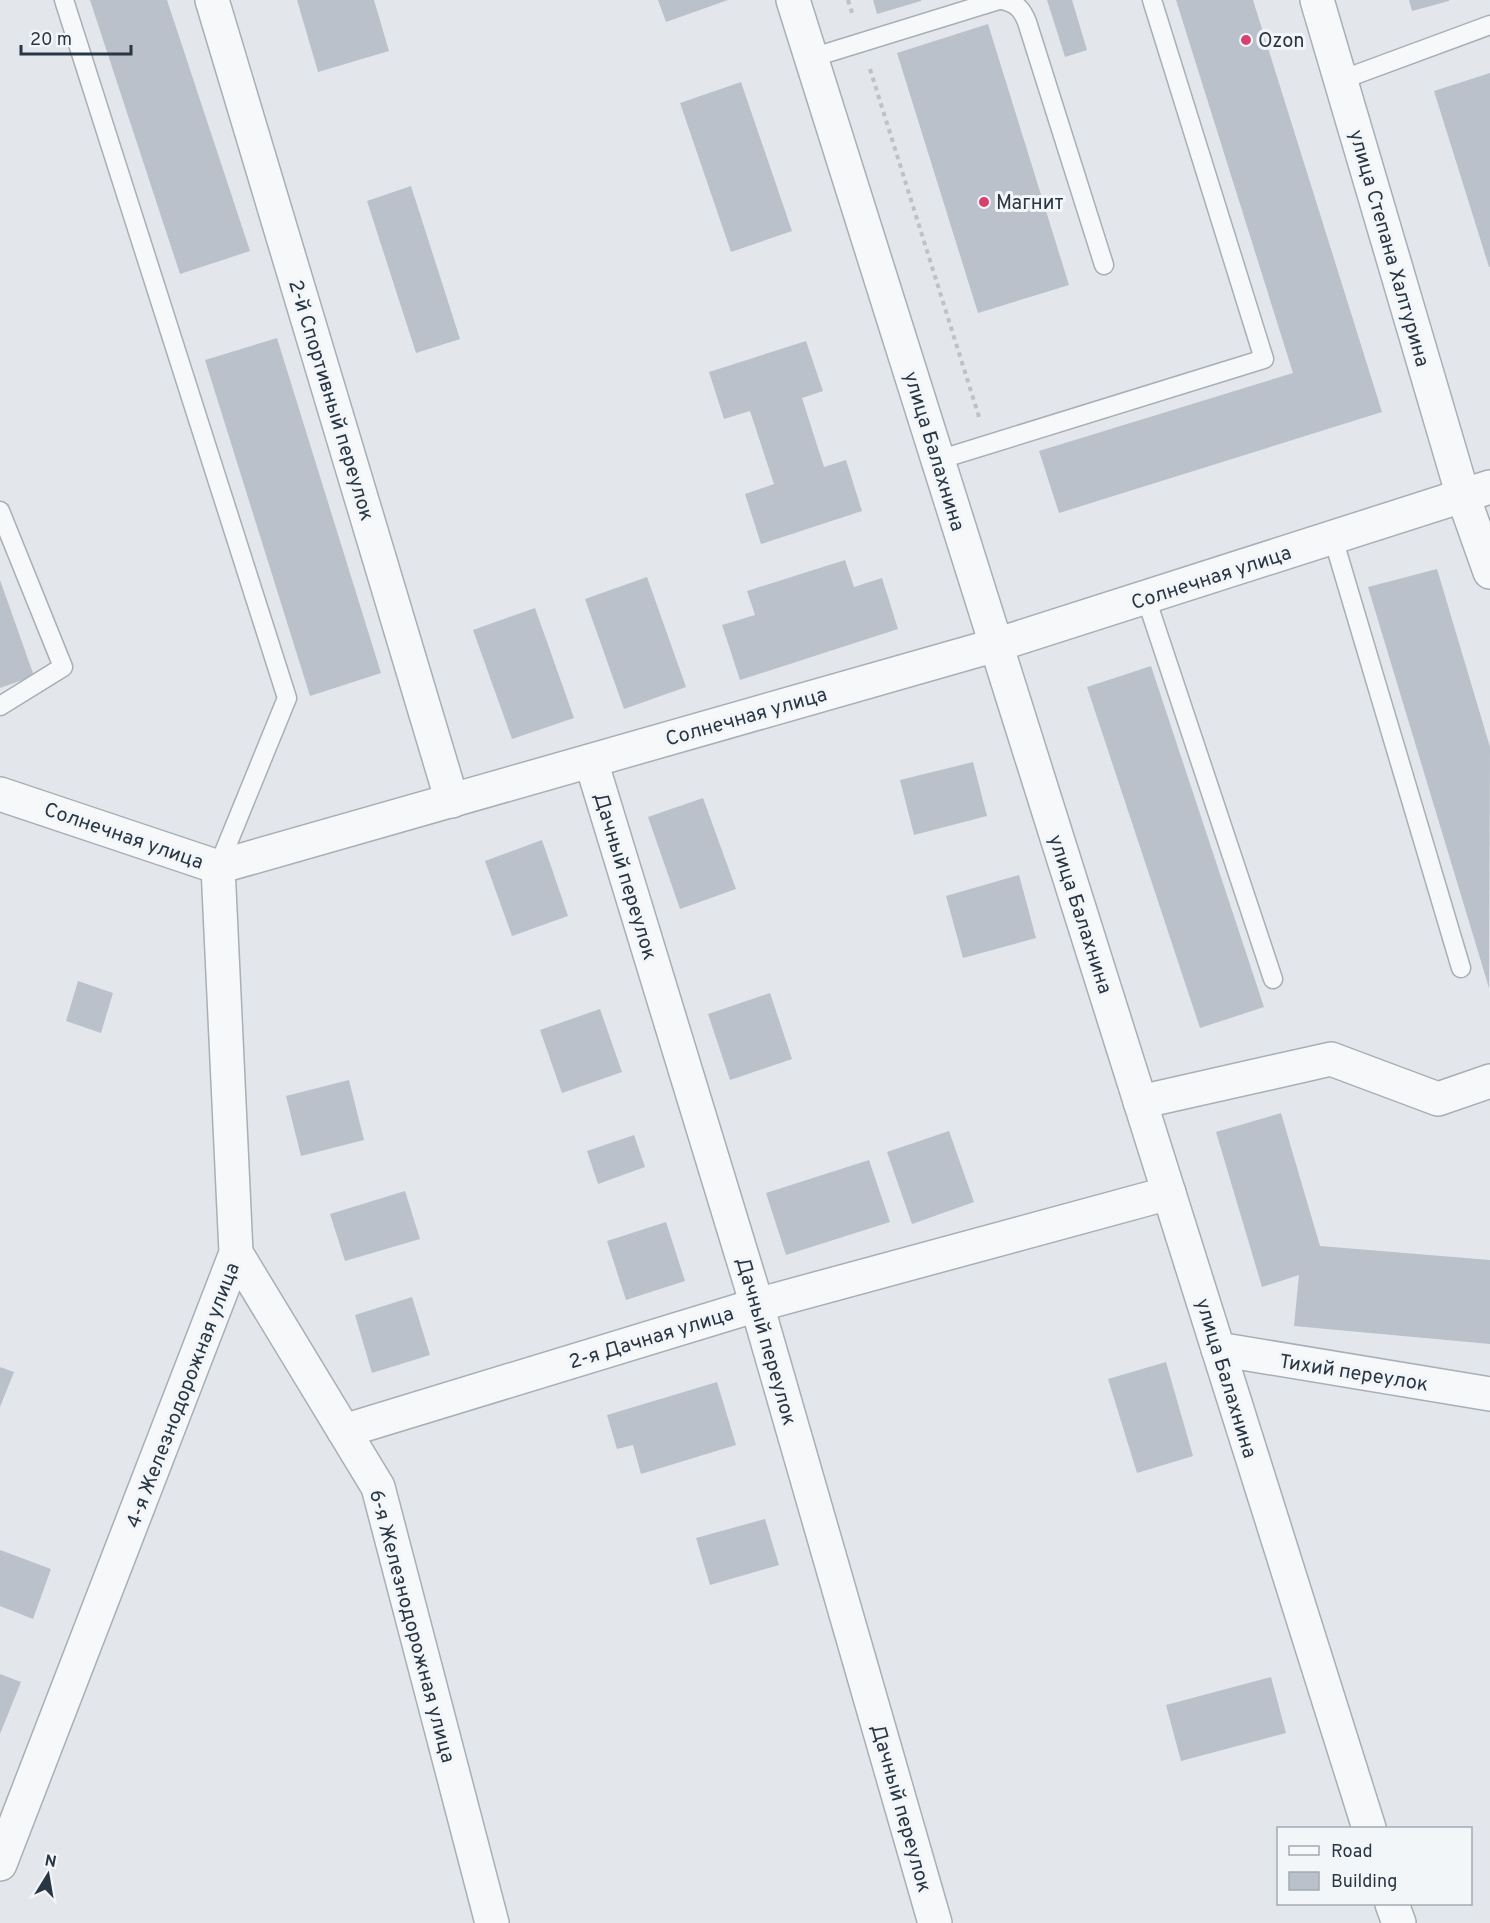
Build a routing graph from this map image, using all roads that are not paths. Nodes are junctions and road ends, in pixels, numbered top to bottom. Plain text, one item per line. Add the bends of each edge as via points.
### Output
1 (64, 0) edge
2 (212, 0) edge
3 (793, 0) edge
4 (1000, 0) edge
5 (1152, 0) edge
6 (1317, 0) edge
7 (1490, 25) edge
8 (811, 58) junction
9 (1341, 80) junction
10 (1104, 265) dead end
11 (938, 460) junction
12 (1477, 492) edge
13 (0, 511) edge
14 (1333, 538) junction
15 (1490, 572) edge
16 (1146, 598) junction
17 (996, 645) junction
18 (0, 706) edge
19 (591, 761) junction
20 (0, 794) edge
21 (452, 801) junction
22 (218, 867) junction
23 (1461, 968) dead end
24 (1273, 979) dead end
25 (1490, 1082) edge
26 (1140, 1102) junction
27 (1169, 1193) junction
28 (237, 1253) junction
29 (757, 1305) junction
30 (1218, 1349) junction
31 (1490, 1394) edge
32 (344, 1431) junction
33 (1369, 1827) edge
34 (0, 1864) edge
35 (1392, 1905) edge
36 (492, 1923) edge
37 (935, 1923) edge
38 (1399, 1923) edge

1 - 22 lane via 286,698
2 - 21 street, 2-й Спортивный переулок
3 - 8 street, улица Балахнина
4 - 8 lane
4 - 10 lane via 1018,6 1024,13
5 - 11 lane via 1264,359
6 - 9 street, улица Степана Халтурина
7 - 9 lane
8 - 11 street, улица Балахнина
9 - 12 street, улица Степана Халтурина
11 - 17 street, улица Балахнина
12 - 14 street, Солнечная улица
12 - 15 street, улица Степана Халтурина
13 - 18 lane via 63,667
14 - 16 street, Солнечная улица
14 - 23 lane
16 - 17 street, Солнечная улица
16 - 24 lane
17 - 19 street, Солнечная улица
17 - 26 street, улица Балахнина
19 - 21 street, Солнечная улица
19 - 29 street, Дачный переулок
20 - 22 street, Солнечная улица
21 - 22 street, Солнечная улица
22 - 28 street, 4-я Железнодорожная улица
25 - 26 street via 1438,1099 1331,1059
26 - 27 street, улица Балахнина
27 - 29 street, 2-я Дачная улица
27 - 30 street, улица Балахнина
28 - 32 street, 6-я Железнодорожная улица
28 - 34 street, 4-я Железнодорожная улица
29 - 32 street, 2-я Дачная улица
29 - 37 street, Дачный переулок
30 - 31 street, Тихий переулок
30 - 33 street, улица Балахнина
32 - 36 street, 6-я Железнодорожная улица via 378,1487
35 - 38 street

